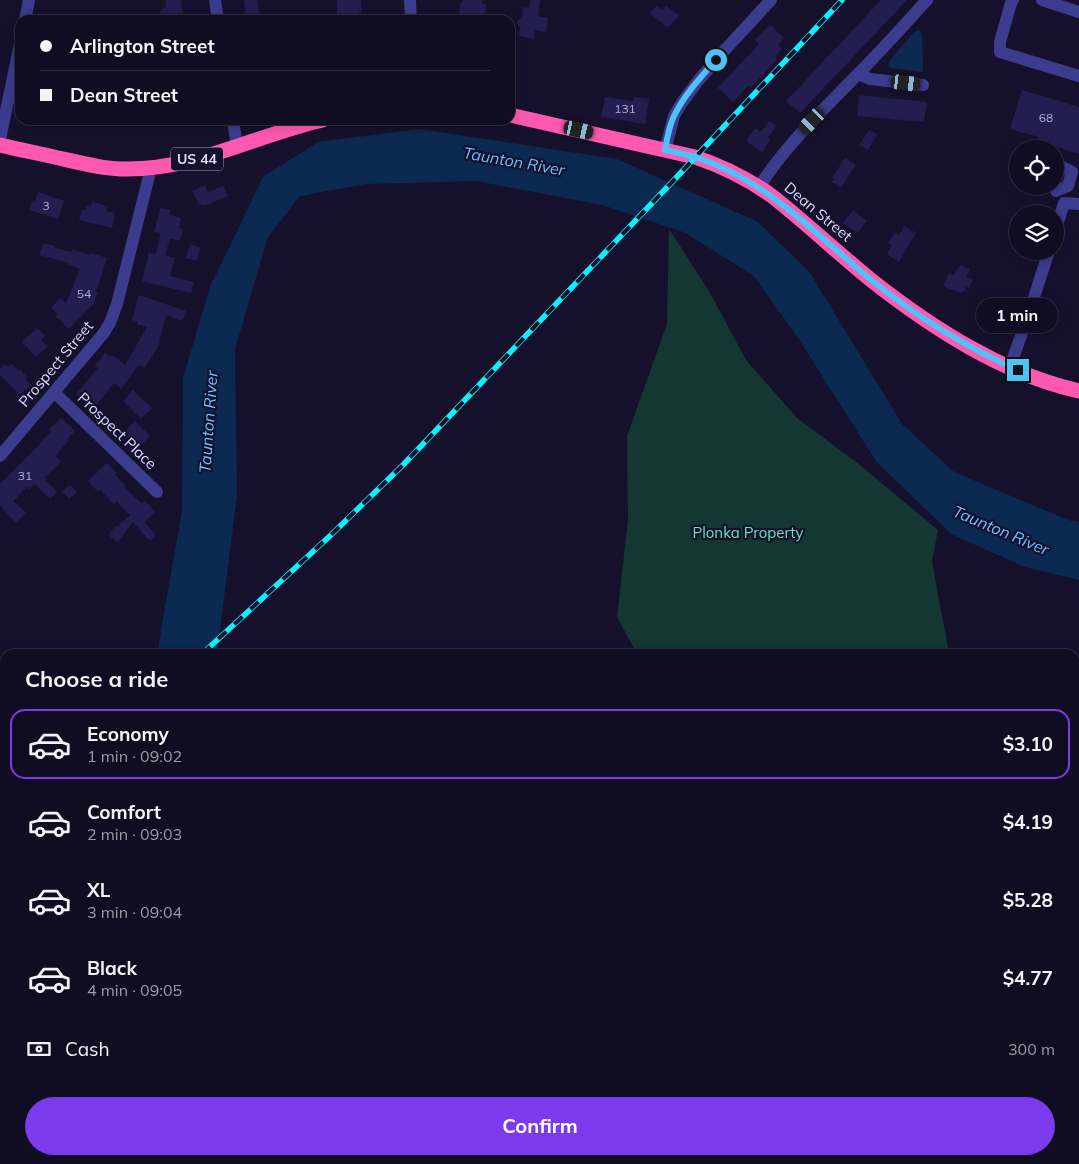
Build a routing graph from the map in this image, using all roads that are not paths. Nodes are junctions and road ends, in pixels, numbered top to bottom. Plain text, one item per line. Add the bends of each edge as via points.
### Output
1 (29, 0) edge
2 (215, 0) edge
3 (410, 0) edge
4 (771, 0) edge
5 (927, 0) edge
6 (1013, 0) edge
7 (1042, 0) edge
8 (1079, 12) edge
9 (26, 15) edge
10 (217, 15) edge
11 (411, 15) edge
12 (15, 68) edge
13 (858, 74) junction
14 (1079, 76) edge
15 (924, 85) dead end
16 (515, 116) edge
17 (234, 125) edge
18 (301, 125) edge
19 (0, 139) edge
20 (0, 145) edge
21 (238, 147) junction
22 (665, 150) junction
23 (151, 168) junction
24 (1064, 168) edge
25 (759, 187) junction
26 (1064, 187) edge
27 (1058, 195) edge
28 (1064, 203) joint
29 (1079, 204) edge
30 (1046, 260) edge
31 (1010, 367) junction
32 (1079, 391) edge
33 (54, 392) junction
34 (0, 456) edge
35 (157, 492) dead end

1 - 9 street
2 - 10 street
3 - 11 street
4 - 22 street via 680,104
5 - 13 street
6 - 14 street via 1000,52
7 - 8 street
12 - 19 street
13 - 15 street via 870,79
13 - 25 street via 800,133
16 - 22 highway, Dean Street
17 - 21 street
18 - 21 highway, US 44
20 - 23 highway, US 44 via 98,166
21 - 23 highway, US 44
22 - 25 highway, Dean Street via 708,161
23 - 33 street, Prospect Street via 112,317 103,334
24 - 26 street via 1072,172 1068,186
25 - 31 highway, Dean Street via 907,307 959,341
27 - 28 street
28 - 29 street
30 - 31 street
31 - 32 highway, Dean Street
33 - 34 street, Prospect Street
33 - 35 street, Prospect Place

